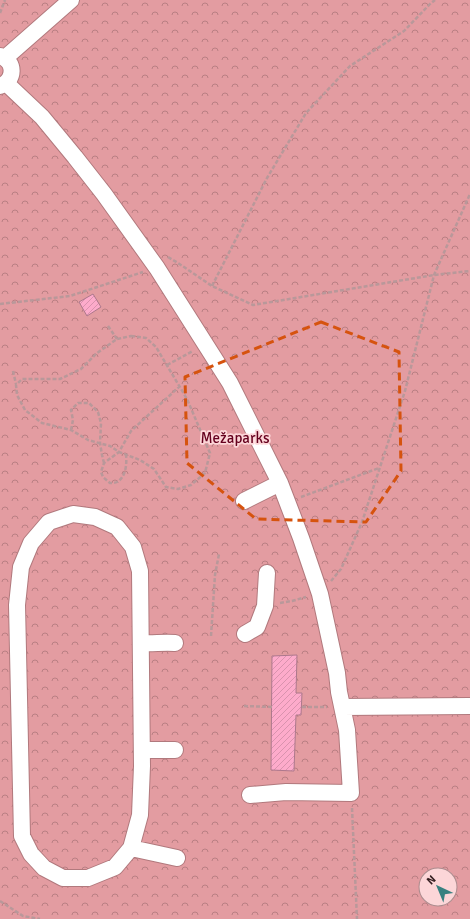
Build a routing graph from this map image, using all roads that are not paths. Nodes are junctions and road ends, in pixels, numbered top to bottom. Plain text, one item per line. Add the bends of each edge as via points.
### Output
1 (71, 0) edge
2 (2, 57) edge
3 (3, 85) edge
4 (280, 483) junction
5 (244, 501) dead end
6 (267, 573) dead end
7 (245, 634) dead end
8 (174, 643) dead end
9 (141, 644) junction
10 (470, 706) edge
11 (342, 707) junction
12 (142, 750) junction
13 (175, 750) dead end
14 (250, 795) dead end
15 (131, 848) junction
16 (177, 858) dead end

1 - 2 street
2 - 3 street via 8,61 12,70 10,79
3 - 4 street via 42,117 161,262 205,345 230,383
4 - 5 street
4 - 11 street via 320,594
6 - 7 street via 265,606 256,627
8 - 9 street
9 - 12 street
9 - 15 street via 140,571 133,547 117,527 95,517 73,514 49,522 31,543 21,567 17,605 22,836 31,854 44,868 63,878 88,878 115,867
10 - 11 street
11 - 14 street via 347,730 351,793 286,792
12 - 13 street
12 - 15 street via 140,815
15 - 16 street

